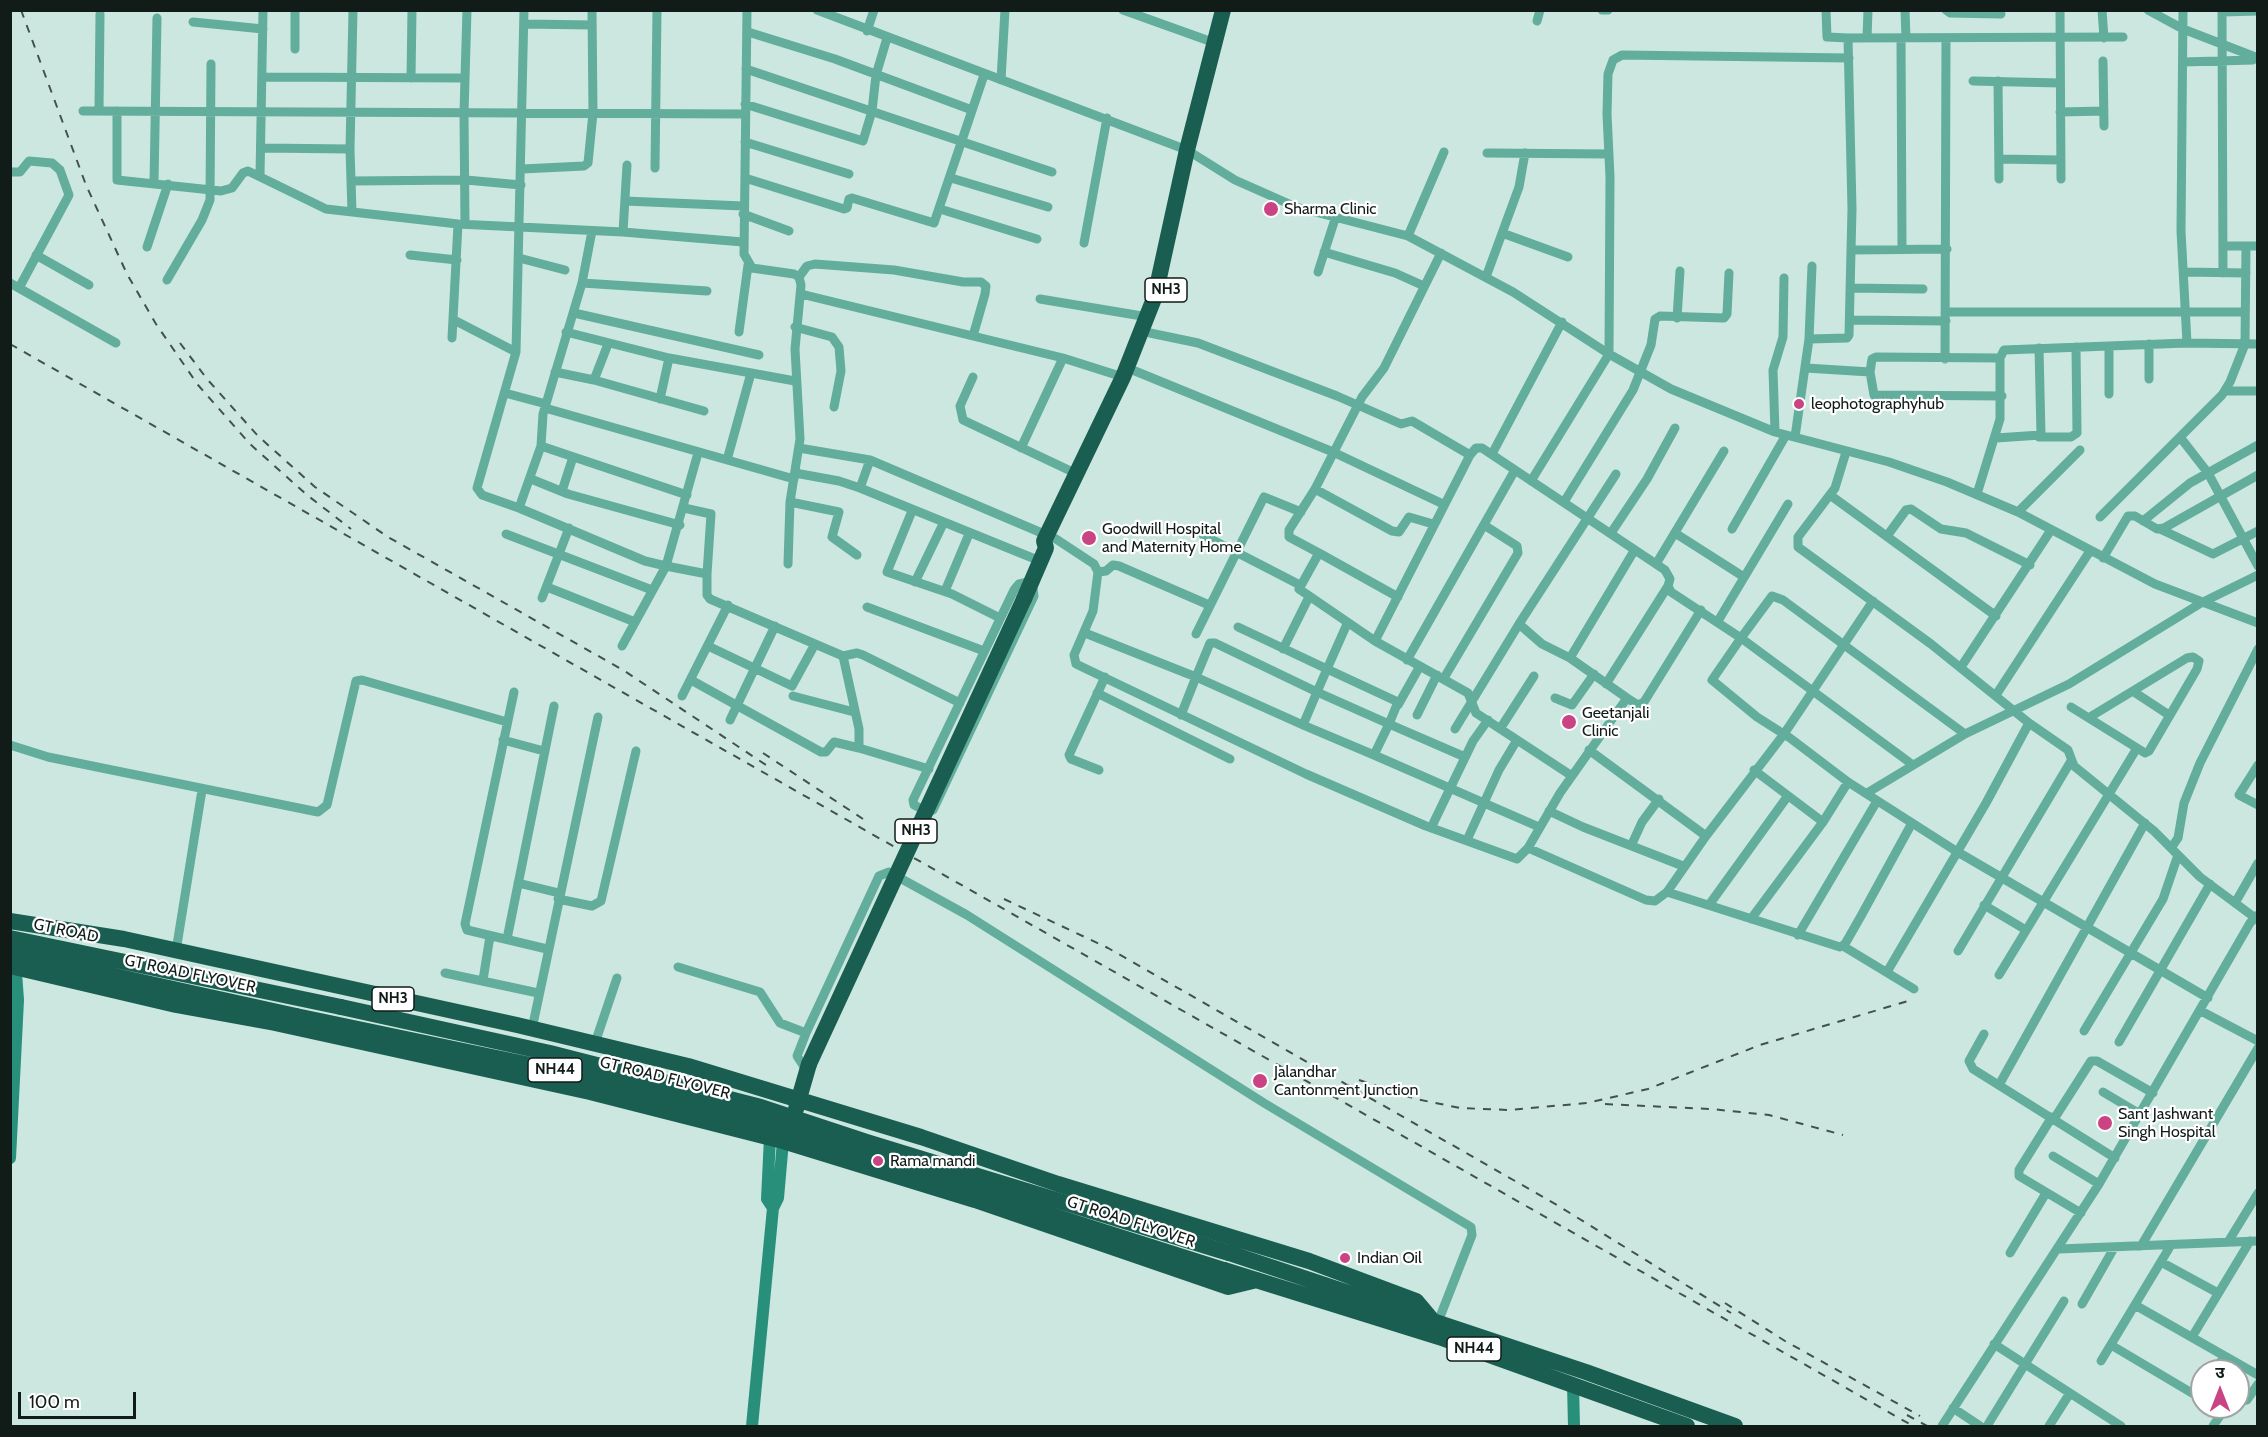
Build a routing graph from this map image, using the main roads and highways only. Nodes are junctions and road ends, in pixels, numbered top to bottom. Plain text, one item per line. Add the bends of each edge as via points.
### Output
1 (1223, 10) edge
2 (1232, 10) edge
3 (1192, 153) junction
4 (1129, 374) junction
5 (1047, 546) junction
6 (10, 921) edge
7 (10, 938) edge
8 (13, 960) edge
9 (275, 973) junction
10 (221, 981) junction
11 (808, 1072) junction
12 (743, 1082) junction
13 (787, 1095) junction
14 (835, 1110) junction
15 (732, 1128) junction
16 (777, 1139) junction
17 (832, 1157) junction
18 (1257, 1280) junction
19 (1435, 1321) junction
20 (1687, 1426) edge
21 (1735, 1426) edge

1 - 3 highway, NH3
2 - 3 highway, NH3
3 - 4 highway, NH3 via 1149,325
4 - 5 highway, NH3
4 - 5 highway, NH3 via 1077,474
5 - 11 highway, NH3, bridge
6 - 9 highway, NH3 via 124,939
7 - 10 highway, GT ROAD / NH44
8 - 15 highway via 176,1005 590,1092
8 - 18 highway, GT ROAD FLYOVER / NH44, bridge via 621,1083 714,1108
9 - 10 highway
9 - 12 highway, NH3 via 595,1043
10 - 19 highway, GT ROAD FLYOVER / NH44, bridge via 561,1056 761,1107
11 - 13 highway, NH3
11 - 14 highway
12 - 13 highway, NH3
12 - 15 highway via 749,1097 749,1113 742,1124
13 - 14 highway
13 - 16 highway, NH3
14 - 17 highway via 821,1135 823,1148
14 - 19 highway via 1309,1262 1416,1301
15 - 16 highway
16 - 17 highway
17 - 18 highway via 975,1200 1228,1287
18 - 20 highway, NH44 via 1439,1337
19 - 21 highway, NH44

